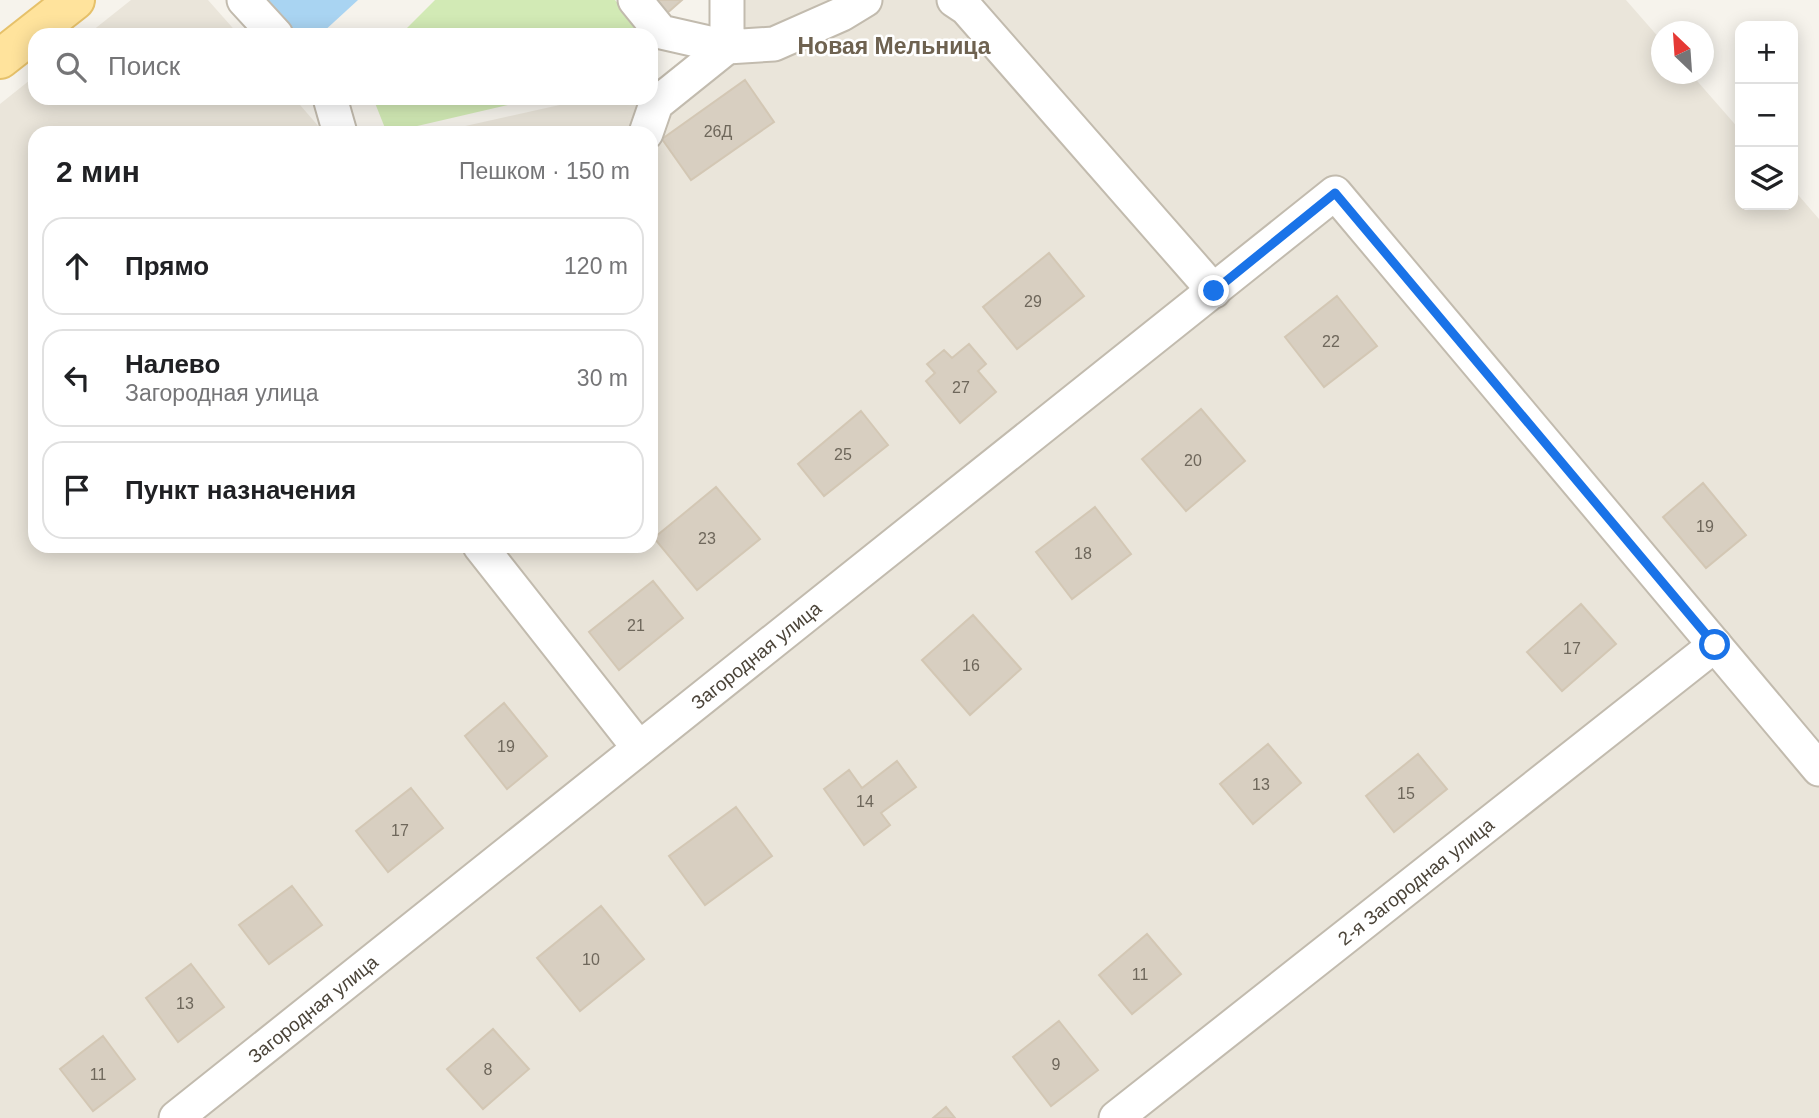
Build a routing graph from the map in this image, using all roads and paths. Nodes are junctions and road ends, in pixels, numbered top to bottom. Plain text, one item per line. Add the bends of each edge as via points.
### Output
1 (75, 0) edge
2 (244, 0) edge
3 (635, 0) edge
4 (727, 0) edge
5 (865, 0) edge
6 (954, 0) edge
7 (39, 28) edge
8 (270, 28) edge
9 (658, 28) edge
10 (658, 28) edge
11 (28, 37) edge
12 (727, 47) junction
13 (0, 59) edge
14 (658, 102) edge
15 (332, 105) edge
16 (656, 105) edge
17 (338, 126) edge
18 (648, 126) edge
19 (1214, 291) junction
20 (486, 553) edge
21 (1715, 645) junction
22 (639, 748) junction
23 (1819, 769) edge
24 (176, 1118) edge
25 (1116, 1118) edge

1 - 7 main road
2 - 8 street
3 - 9 street
4 - 12 street
5 - 12 street via 774,44
6 - 19 street via 966,8
10 - 12 street
11 - 13 main road
12 - 14 street
15 - 17 street
16 - 18 street
19 - 21 street, Загородная улица via 1335,193
19 - 22 street, Загородная улица
20 - 22 street
21 - 23 street
21 - 25 street, 2-я Загородная улица
22 - 24 street, Загородная улица

